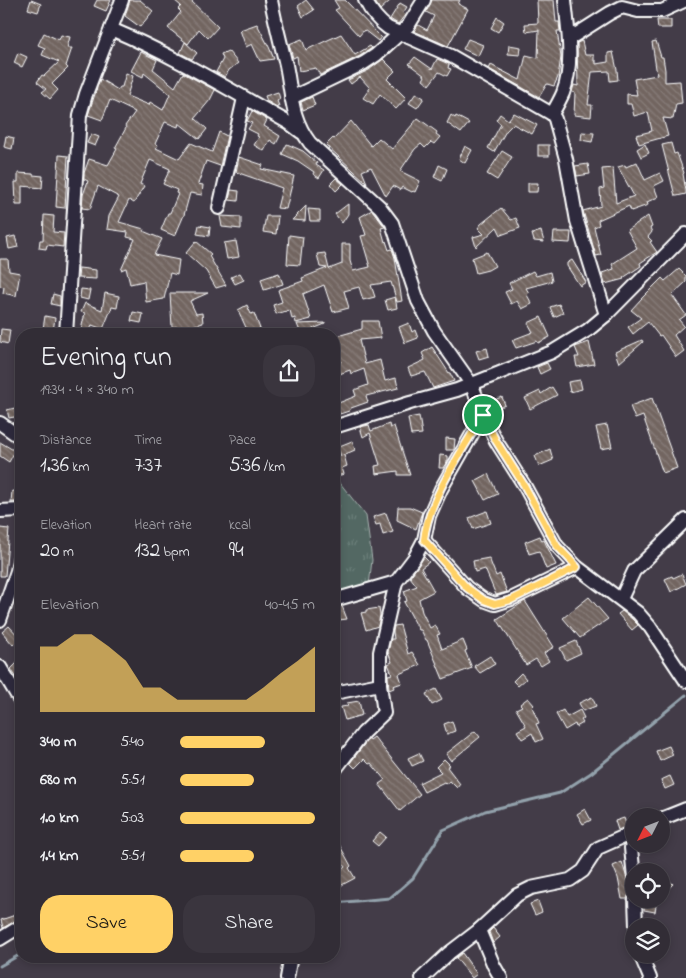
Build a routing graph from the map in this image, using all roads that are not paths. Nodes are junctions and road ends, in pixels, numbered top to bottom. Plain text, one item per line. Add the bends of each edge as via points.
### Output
1 (122, 0) edge
2 (271, 0) edge
3 (365, 0) edge
4 (424, 0) edge
5 (565, 0) edge
6 (686, 0) edge
7 (670, 4) edge
8 (111, 29) junction
9 (401, 33) junction
10 (569, 39) junction
11 (244, 98) junction
12 (291, 98) junction
13 (552, 114) junction
14 (302, 133) junction
15 (219, 208) dead end
16 (686, 234) edge
17 (606, 315) junction
18 (66, 328) edge
19 (472, 385) junction
20 (483, 415) junction
21 (0, 423) edge
22 (340, 425) edge
23 (15, 434) edge
24 (15, 510) edge
25 (0, 511) edge
26 (686, 520) edge
27 (424, 540) junction
28 (577, 567) junction
29 (15, 577) edge
30 (396, 582) junction
31 (340, 598) edge
32 (621, 599) junction
33 (0, 620) edge
34 (0, 667) edge
35 (686, 681) edge
36 (380, 684) junction
37 (15, 692) edge
38 (340, 692) edge
39 (340, 763) edge
40 (686, 809) edge
41 (670, 815) edge
42 (625, 836) edge
43 (15, 930) edge
44 (479, 930) junction
45 (0, 939) edge
46 (289, 963) edge
47 (644, 963) edge
48 (287, 978) edge
49 (422, 978) edge
50 (501, 978) edge
51 (650, 978) edge

1 - 8 street
2 - 12 street
3 - 9 street via 379,22
4 - 9 street
5 - 10 street
6 - 7 street
7 - 10 street via 662,11 622,7
8 - 11 street via 188,65
8 - 18 street via 80,115
9 - 12 street via 364,63
9 - 13 street via 451,56
10 - 13 street via 564,87
11 - 14 street
11 - 15 street
12 - 14 street via 294,116
13 - 17 street via 566,159 577,221
14 - 19 street via 387,216 418,300 434,331
16 - 17 street
17 - 19 street via 552,352
19 - 20 street
19 - 22 street
20 - 27 street via 441,489 429,516
20 - 28 street via 557,546
21 - 23 street
24 - 25 street
26 - 32 street via 634,571
27 - 28 street via 467,588 495,604 511,600
27 - 30 street
28 - 32 street
29 - 33 street
30 - 31 street
30 - 36 street via 381,643
32 - 35 street via 650,627
34 - 37 street
36 - 38 street
36 - 39 street via 384,713 363,733
40 - 41 street
42 - 44 street via 598,848 583,870 570,880 531,888 517,895
43 - 45 street
44 - 49 street
44 - 50 street
46 - 48 street
47 - 51 street

